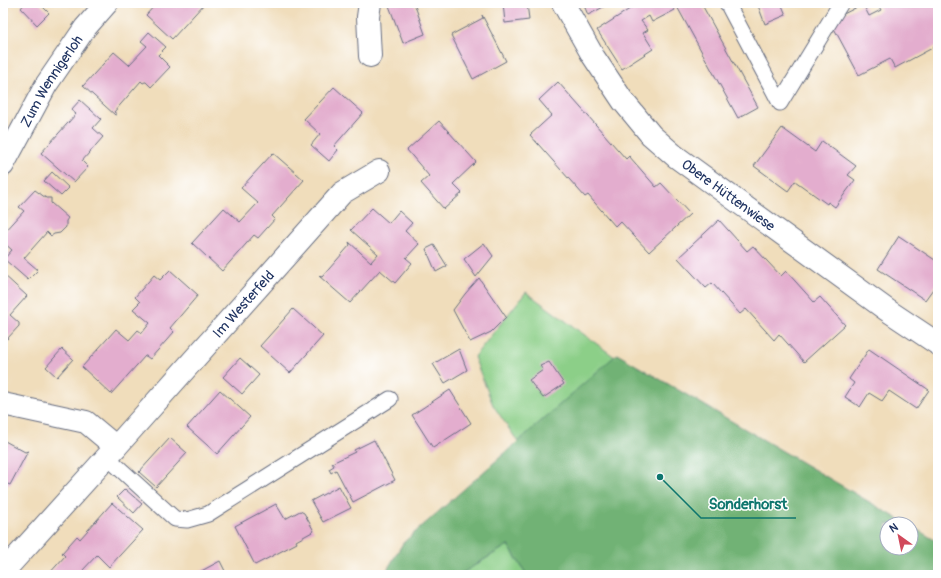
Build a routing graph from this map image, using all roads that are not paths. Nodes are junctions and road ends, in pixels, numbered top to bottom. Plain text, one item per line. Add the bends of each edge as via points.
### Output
1 (107, 3) edge
2 (370, 3) edge
3 (563, 3) edge
4 (727, 3) edge
5 (840, 3) edge
6 (370, 56) dead end
7 (3, 165) edge
8 (379, 172) dead end
9 (938, 344) edge
10 (390, 399) dead end
11 (3, 404) edge
12 (111, 452) junction
13 (3, 572) edge

1 - 7 street, Zum Wennigerloh via 85,28 46,85
2 - 6 street
3 - 9 street, Obere Hüttenwiese via 623,102 651,134 675,156
4 - 5 lane via 780,103
8 - 12 street, Im Westerfeld via 342,193
10 - 12 lane via 208,514 187,520 175,519
11 - 12 street via 86,422
12 - 13 street, Im Westerfeld

